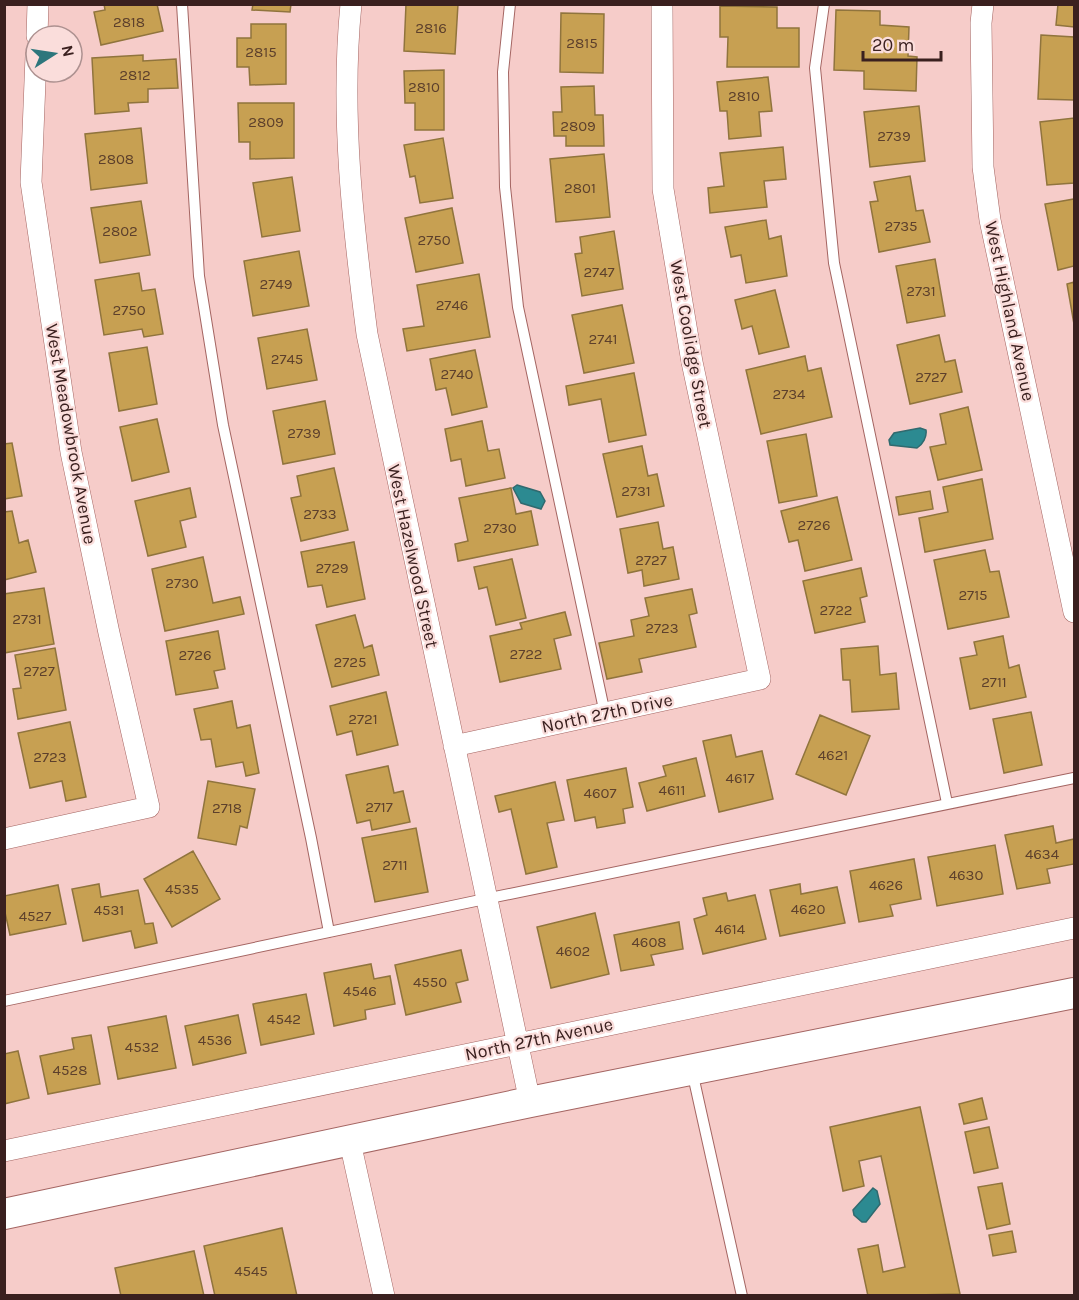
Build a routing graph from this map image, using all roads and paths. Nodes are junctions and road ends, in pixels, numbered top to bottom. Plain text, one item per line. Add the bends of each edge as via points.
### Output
1 (38, 4) edge
2 (182, 4) edge
3 (351, 4) edge
4 (510, 4) edge
5 (662, 4) edge
6 (824, 4) edge
7 (983, 4) edge
8 (37, 24) edge
9 (35, 84) edge
10 (1074, 612) edge
11 (760, 679) joint
12 (605, 714) junction
13 (454, 746) junction
14 (1074, 778) edge
15 (947, 803) junction
16 (4, 839) edge
17 (485, 899) junction
18 (1074, 928) edge
19 (329, 932) junction
20 (1074, 993) edge
21 (4, 1001) edge
22 (517, 1044) junction
23 (692, 1071) junction
24 (530, 1102) junction
25 (350, 1142) junction
26 (4, 1151) edge
27 (4, 1215) edge
28 (384, 1296) edge
29 (742, 1296) edge

1 - 8 street
2 - 19 lane via 199,276 223,424
3 - 13 street, West Hazelwood Street via 347,123 353,227 367,334
4 - 12 lane via 503,72 505,187 518,307
5 - 11 street, West Coolidge Street via 663,189 692,362
6 - 15 lane via 815,68 834,263
7 - 10 street, West Highland Avenue via 982,144 990,220
9 - 16 street, West Meadowbrook Avenue via 31,182 67,428 149,807
11 - 12 street, North 27th Drive
12 - 13 street, North 27th Drive
13 - 17 street, West Hazelwood Street
14 - 15 lane
15 - 17 lane
17 - 19 lane
17 - 22 street, West Hazelwood Street
18 - 22 street, North 27th Avenue
19 - 21 lane
20 - 23 main road
22 - 24 street, West Hazelwood Street
22 - 26 street, North 27th Avenue
23 - 24 main road
23 - 29 lane
24 - 25 main road
25 - 27 main road
25 - 28 street

